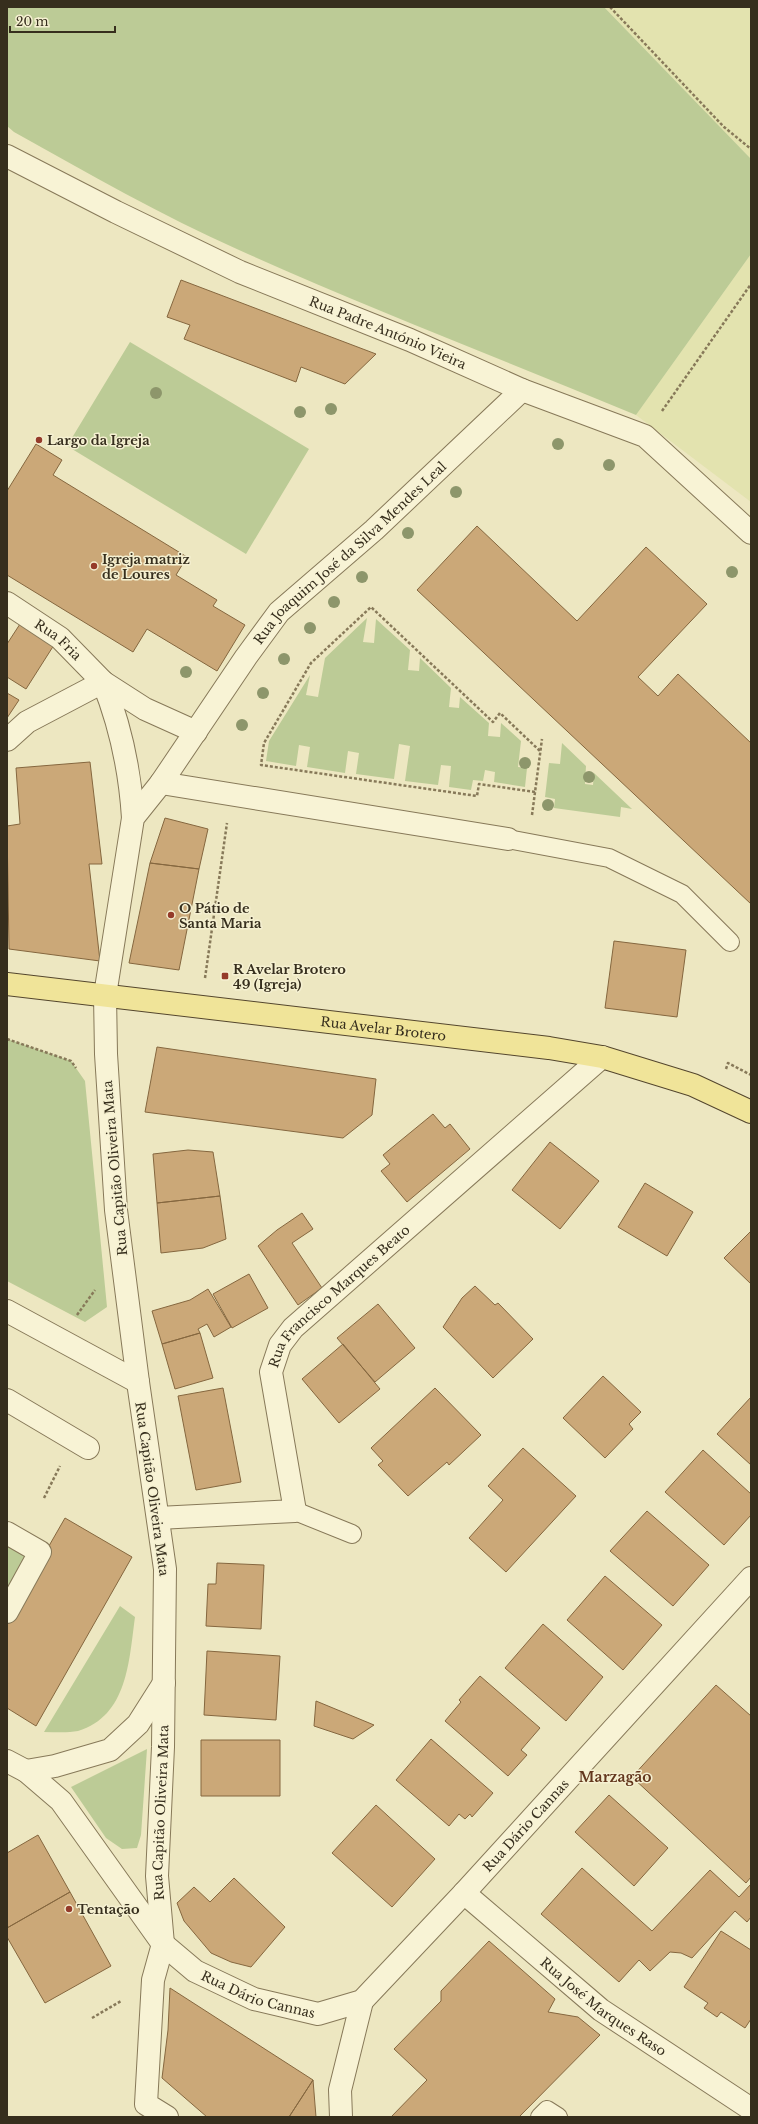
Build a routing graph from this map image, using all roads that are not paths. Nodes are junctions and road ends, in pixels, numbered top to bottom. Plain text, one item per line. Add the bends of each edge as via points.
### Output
1 (7, 156) edge
2 (522, 390) junction
3 (751, 533) edge
4 (7, 603) edge
5 (104, 682) junction
6 (196, 732) junction
7 (7, 740) edge
8 (161, 783) junction
9 (133, 818) junction
10 (518, 842) joint
11 (730, 942) dead end
12 (7, 984) edge
13 (105, 995) junction
14 (602, 1057) junction
15 (751, 1112) edge
16 (7, 1311) edge
17 (138, 1382) junction
18 (7, 1400) edge
19 (80, 1444) road end
20 (295, 1511) junction
21 (158, 1518) junction
22 (7, 1533) edge
23 (352, 1534) dead end
24 (751, 1578) edge
25 (7, 1612) edge
26 (164, 1683) junction
27 (7, 1761) edge
28 (26, 1771) junction
29 (464, 1893) junction
30 (163, 1944) junction
31 (362, 2001) junction
32 (751, 2109) edge
33 (751, 2114) edge
34 (167, 2117) edge
35 (341, 2117) edge
36 (540, 2117) edge
37 (558, 2117) edge
38 (749, 2117) edge

1 - 2 street, Rua Padre António Vieira via 240,272 410,340
2 - 3 street, Rua Padre António Vieira via 645,436
2 - 6 street, Rua Joaquim José da Silva Mendes Leal via 374,530 279,612
4 - 5 street, Rua Fria via 60,638
5 - 6 street via 145,709
5 - 7 street via 27,722
5 - 9 street, Rua Capitão Oliveira Mata via 124,746 131,782
6 - 8 street, Rua Joaquim José da Silva Mendes Leal
8 - 9 street, Rua Joaquim José da Silva Mendes Leal
8 - 10 street
9 - 13 street, Rua Capitão Oliveira Mata
10 - 11 lane via 616,861 682,894
12 - 13 main road, Rua Avelar Brotero
13 - 14 main road, Rua Avelar Brotero via 549,1048
13 - 17 street, Rua Capitão Oliveira Mata via 106,1054 116,1210
14 - 15 main road, Rua Avelar Brotero via 693,1085
14 - 20 street, Rua Francisco Marques Beato via 293,1328 280,1345 271,1372
16 - 17 street
17 - 21 street, Rua Capitão Oliveira Mata
18 - 19 street
20 - 21 street
20 - 23 lane
21 - 26 street, Rua Capitão Oliveira Mata via 165,1569
22 - 25 street via 40,1552
24 - 29 street, Rua Dário Cannas
26 - 28 street via 138,1724 110,1750 55,1766
26 - 30 street, Rua Capitão Oliveira Mata via 164,1747 157,1876
27 - 28 street, Rua Dário Cannas
28 - 30 street, Rua Dário Cannas via 61,1801
29 - 31 street, Rua Dário Cannas
29 - 32 street, Rua José Marques Raso via 601,2010
30 - 31 street, Rua Dário Cannas via 195,1971 254,1999 318,2014
30 - 34 street, Rua Capitão Oliveira Mata via 153,1980 146,2104
31 - 35 street, Rua Dário Cannas via 340,2090
33 - 38 street
36 - 37 lane via 548,2110

